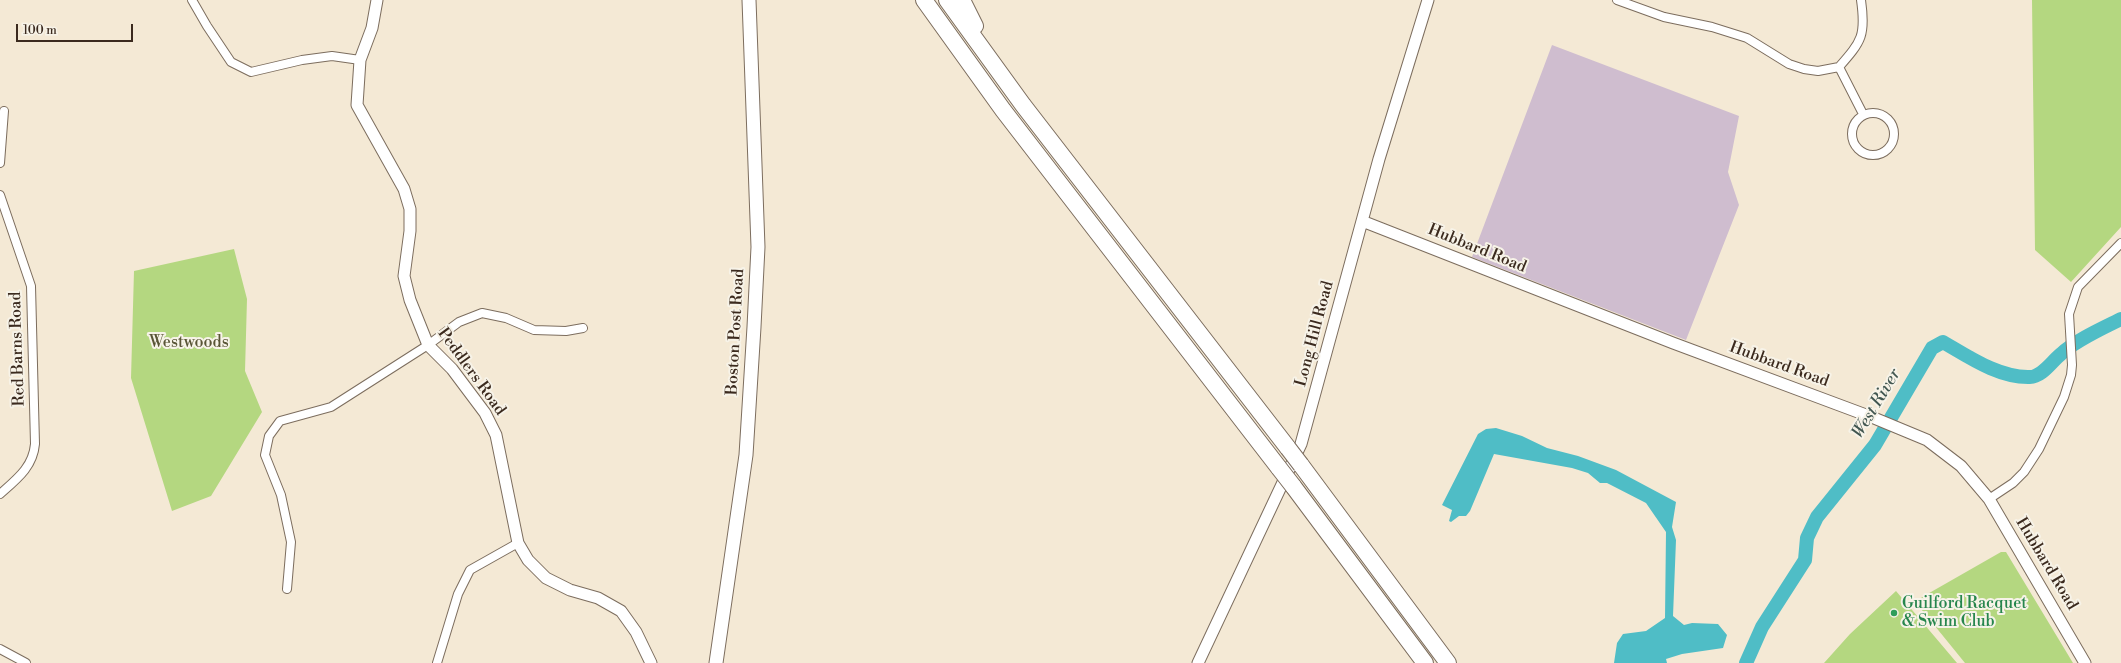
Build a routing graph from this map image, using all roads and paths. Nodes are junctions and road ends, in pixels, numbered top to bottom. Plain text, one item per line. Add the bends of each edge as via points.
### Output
1 (192, 0) edge
2 (377, 0) edge
3 (749, 0) edge
4 (924, 0) edge
5 (947, 0) edge
6 (962, 0) edge
7 (1428, 0) edge
8 (1617, 0) edge
9 (1861, 0) edge
10 (360, 60) junction
11 (1839, 67) junction
12 (1023, 105) junction
13 (4, 111) dead end
14 (1863, 114) junction
15 (0, 163) edge
16 (0, 195) edge
17 (1362, 221) junction
18 (2121, 243) edge
19 (583, 328) dead end
20 (428, 345) junction
21 (0, 494) edge
22 (1989, 499) junction
23 (518, 543) junction
24 (287, 589) dead end
25 (0, 648) edge
26 (26, 663) edge
27 (437, 663) edge
28 (651, 663) edge
29 (716, 663) edge
30 (1198, 663) edge
31 (1425, 663) edge
32 (1448, 663) edge
33 (2085, 663) edge

1 - 10 street via 231,62 251,72 332,56
2 - 10 street, Peddlers Road via 372,28
3 - 29 main road, Boston Post Road via 758,247 746,455
4 - 31 highway, bridge via 1003,110 1293,486
5 - 12 highway
6 - 12 highway via 976,29
7 - 17 street, Long Hill Road
8 - 11 street via 1664,17 1748,38 1789,64 1804,69 1818,71
9 - 11 street via 1864,18 1859,43
10 - 20 street, Peddlers Road via 358,105 404,189 410,209 404,276 410,300
11 - 14 street
12 - 32 highway, bridge via 1301,465
13 - 15 street
14 - 14 street via 1856,119 1851,138 1861,152 1870,155 1880,154 1888,149 1892,142 1892,125 1880,114
16 - 21 street, Red Barns Road via 31,286 35,444 30,463
17 - 22 street, Hubbard Road via 1673,343 1910,432 1961,466
17 - 30 street, Long Hill Road via 1301,444
18 - 22 street via 2078,287 2069,314 2072,365 2068,386 2035,455 2014,482
19 - 20 street via 566,331 534,330 506,318 482,313 459,322
20 - 23 street, Peddlers Road via 452,369 485,413 496,435
20 - 24 street via 331,407 280,420 269,436 265,455 281,495 291,542
22 - 33 street, Hubbard Road
23 - 27 street via 470,570 458,594
23 - 28 street, Peddlers Road via 528,560 546,578 570,590 598,598 621,612 636,632
25 - 26 street

